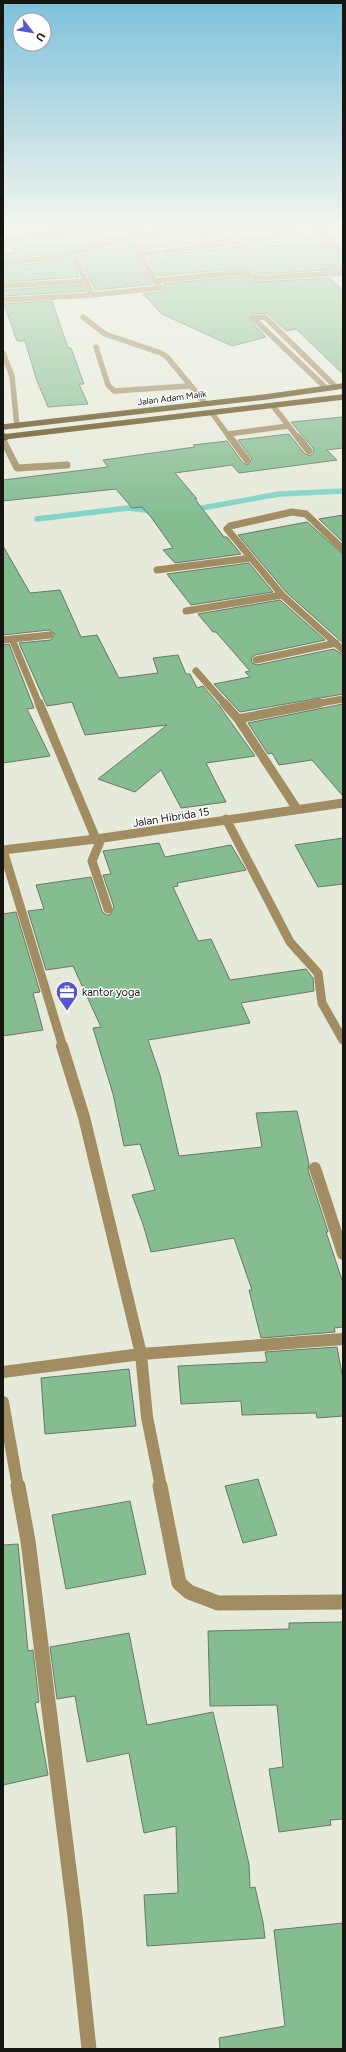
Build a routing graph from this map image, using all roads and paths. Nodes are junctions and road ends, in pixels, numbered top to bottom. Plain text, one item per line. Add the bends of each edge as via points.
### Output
1 (94, 326) edge
2 (261, 326) edge
3 (273, 326) edge
4 (96, 347) dead end
5 (3, 353) edge
6 (323, 375) junction
7 (313, 376) junction
8 (189, 386) junction
9 (343, 386) edge
10 (336, 387) junction
11 (326, 388) junction
12 (265, 397) junction
13 (342, 398) edge
14 (205, 403) junction
15 (274, 406) junction
16 (212, 412) junction
17 (17, 426) junction
18 (288, 426) junction
19 (3, 427) edge
20 (228, 434) junction
21 (3, 438) edge
22 (309, 451) dead end
23 (247, 460) dead end
24 (67, 465) dead end
25 (343, 549) edge
26 (251, 558) junction
27 (157, 570) dead end
28 (282, 595) junction
29 (186, 611) dead end
30 (50, 635) dead end
31 (12, 639) junction
32 (3, 640) edge
33 (336, 643) junction
34 (343, 650) edge
35 (256, 660) dead end
36 (196, 670) dead end
37 (343, 699) edge
38 (238, 719) junction
39 (343, 803) edge
40 (297, 809) junction
41 (226, 819) junction
42 (98, 839) junction
43 (3, 850) edge
44 (108, 909) dead end
45 (343, 1040) edge
46 (315, 1168) dead end
47 (343, 1254) edge
48 (343, 1339) edge
49 (141, 1354) junction
50 (3, 1372) edge
51 (3, 1402) edge
52 (343, 1602) edge
53 (89, 2049) edge

1 - 8 street via 105,334 167,357
2 - 7 street
3 - 6 street
4 - 8 street via 108,385 114,391
5 - 17 street via 12,376
6 - 7 street
6 - 10 street
7 - 11 street
8 - 14 street
9 - 10 main road, Jalan Adam Malik
10 - 11 main road, Jalan Adam Malik
11 - 12 main road, Jalan Adam Malik
12 - 14 main road, Jalan Adam Malik
12 - 15 main road
13 - 15 main road, Jalan Adam Malik
14 - 16 main road
14 - 17 main road, Jalan Adam Malik
15 - 16 main road, Jalan Adam Malik
15 - 18 street
16 - 20 street
16 - 21 main road, Jalan Adam Malik
17 - 19 main road, Jalan Adam Malik
18 - 20 street
18 - 22 street
20 - 23 street
21 - 24 street via 17,468
25 - 26 street via 306,514 292,512 228,528
26 - 27 street
26 - 28 street
28 - 29 street
28 - 33 street
30 - 31 street
31 - 32 street
31 - 42 street
33 - 34 street
33 - 35 street
36 - 38 street
37 - 38 street
38 - 40 street
39 - 40 street, Jalan Hibrida 15
40 - 41 street, Jalan Hibrida 15
41 - 42 street, Jalan Hibrida 15
41 - 45 street via 290,942 318,973 322,1003
42 - 43 street, Jalan Hibrida 15
42 - 44 street via 92,861
43 - 49 street via 84,1116
46 - 47 street
48 - 49 street
49 - 50 street
49 - 52 street via 147,1416 179,1583 188,1592 218,1603
51 - 53 street via 28,1541

